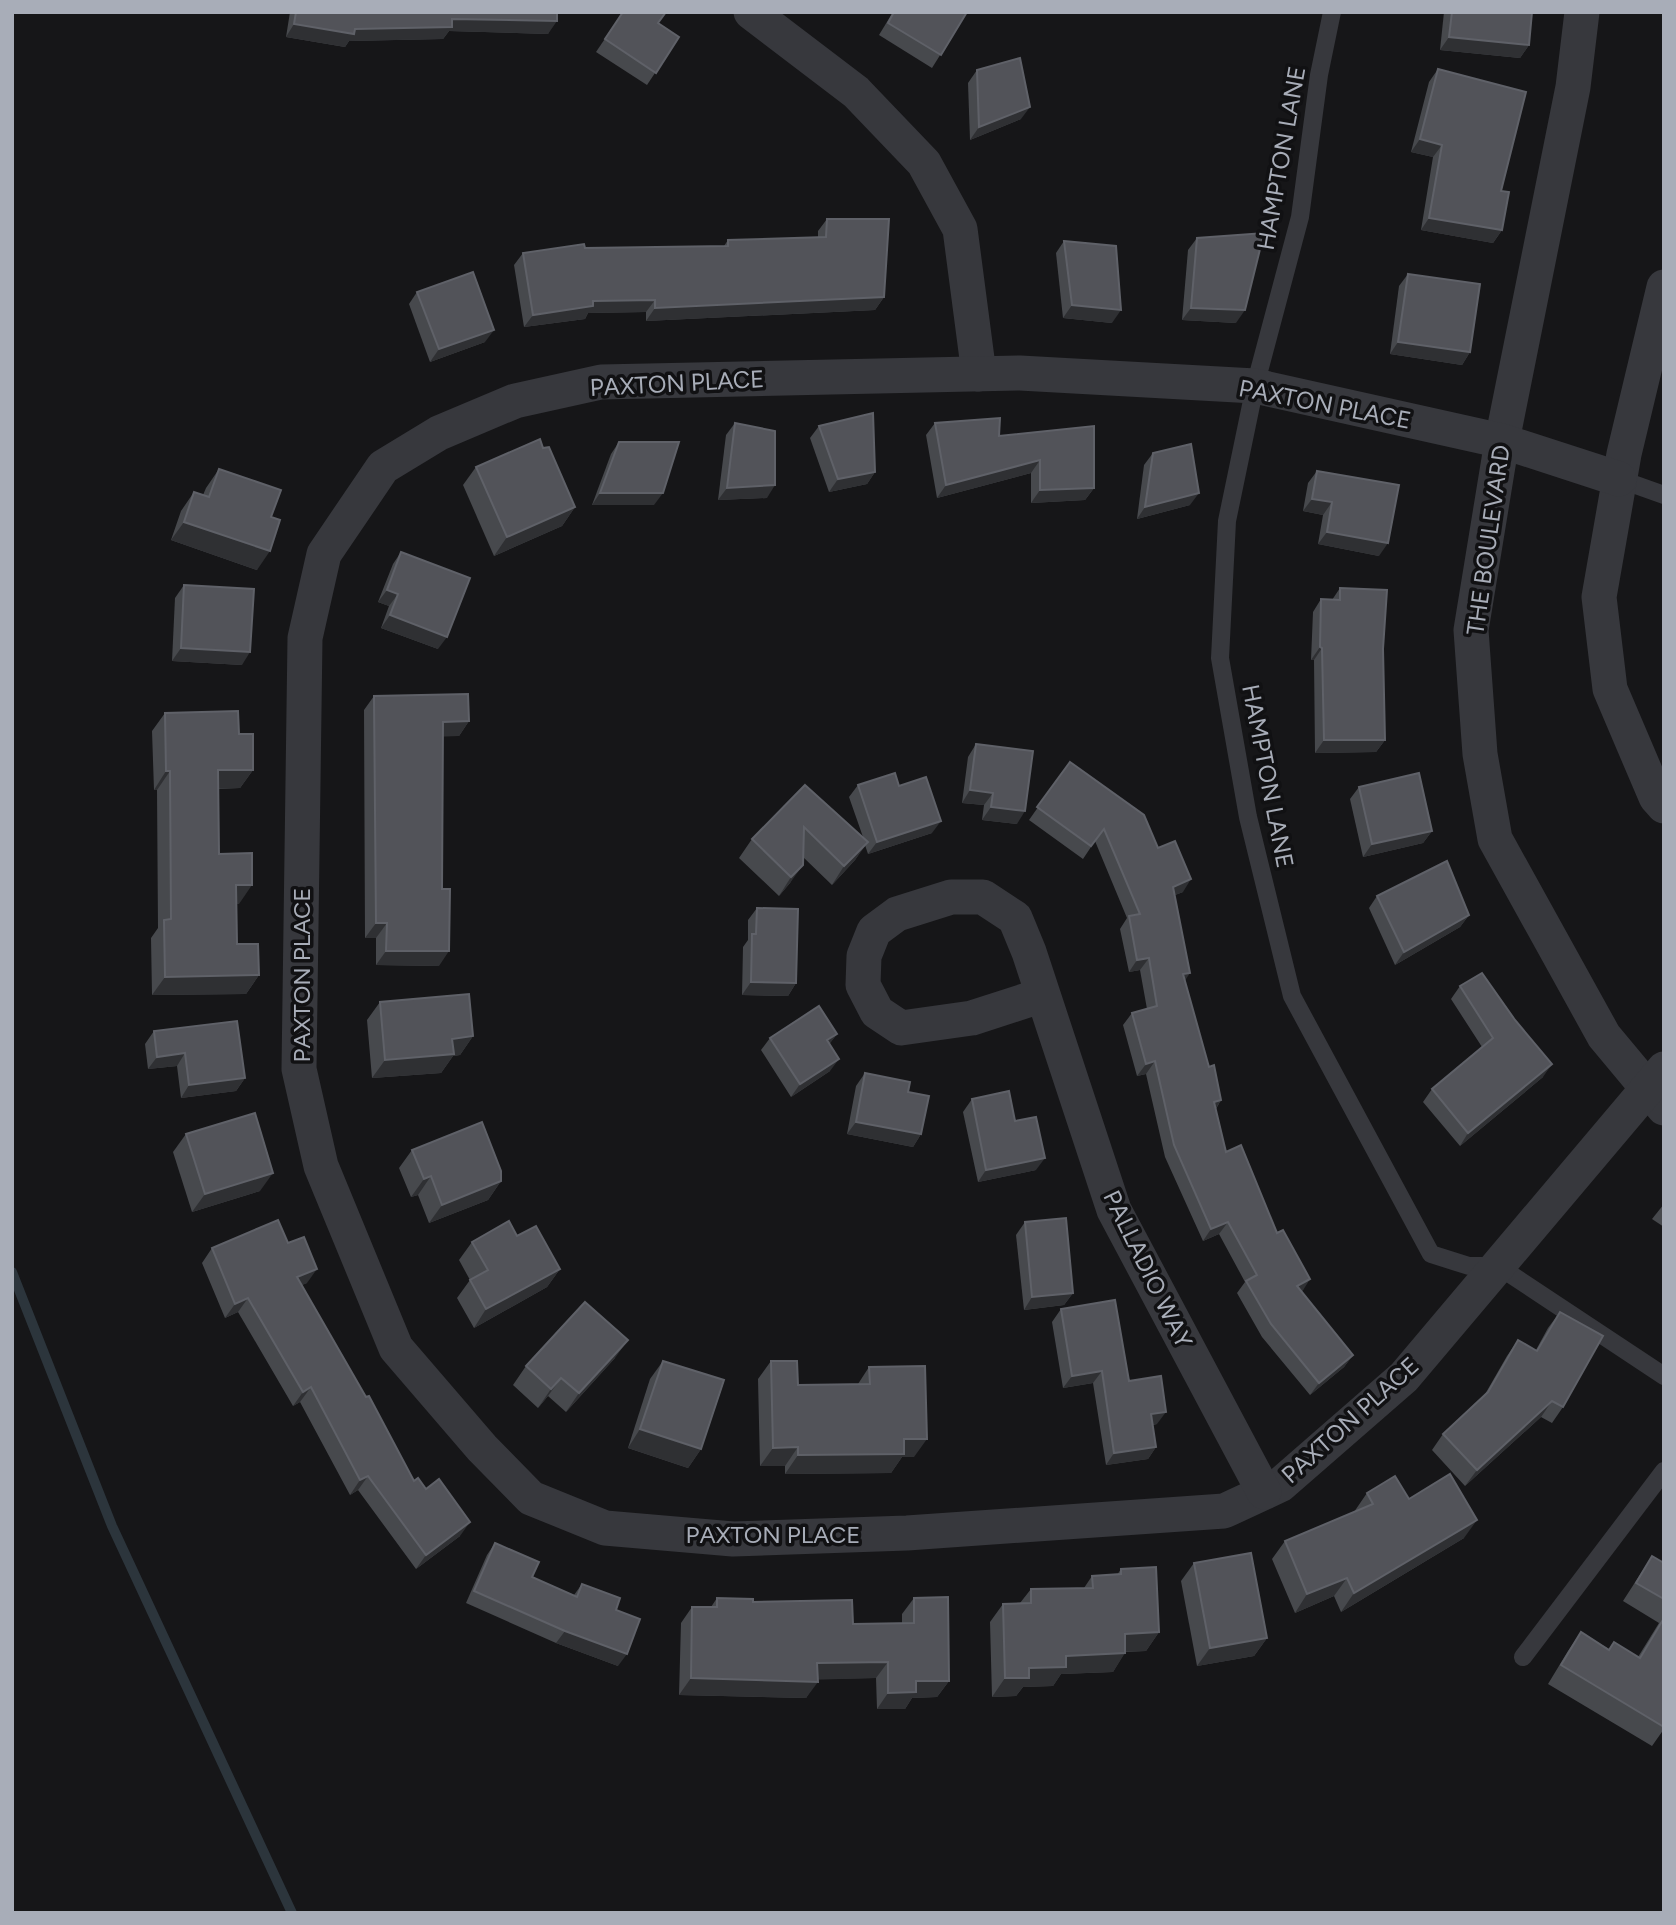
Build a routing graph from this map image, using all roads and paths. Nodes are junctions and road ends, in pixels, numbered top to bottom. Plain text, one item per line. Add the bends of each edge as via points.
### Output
1 (751, 12) edge
2 (1332, 12) edge
3 (1582, 12) edge
4 (1664, 287) edge
5 (979, 374) junction
6 (1255, 386) junction
7 (1502, 441) junction
8 (1619, 479) junction
9 (1664, 495) edge
10 (1664, 806) edge
11 (1043, 995) junction
12 (1658, 1088) edge
13 (1498, 1266) junction
14 (1664, 1376) edge
15 (1664, 1471) edge
16 (1264, 1492) junction
17 (1523, 1657) dead end

1 - 5 street via 856,92 924,163 960,229
2 - 6 lane, HAMPTON LANE via 1300,217
3 - 7 street, THE BOULEVARD via 1573,88
4 - 8 street
5 - 6 street, PAXTON PLACE
5 - 16 street, PAXTON PLACE via 601,382 515,401 439,433 383,467 324,554 305,638 299,1069 321,1166 397,1348 531,1498 605,1528 733,1539 907,1533 1224,1511
6 - 7 street, PAXTON PLACE
6 - 13 lane, HAMPTON LANE via 1227,521 1220,658 1248,817 1292,996 1431,1254 1469,1266
7 - 8 street, PAXTON PLACE
7 - 12 street, THE BOULEVARD via 1471,630 1480,754 1496,839 1604,1036
8 - 9 lane
8 - 10 street via 1599,597 1610,689
11 - 11 street, PALLADIO WAY via 1015,918 983,897 951,897 897,914 874,931 864,956 863,985 877,1012 901,1028 972,1018
11 - 16 street, PALLADIO WAY via 1114,1210
12 - 13 street, PAXTON PLACE
13 - 14 lane
13 - 16 street, PAXTON PLACE via 1404,1377 1280,1485
15 - 17 lane

